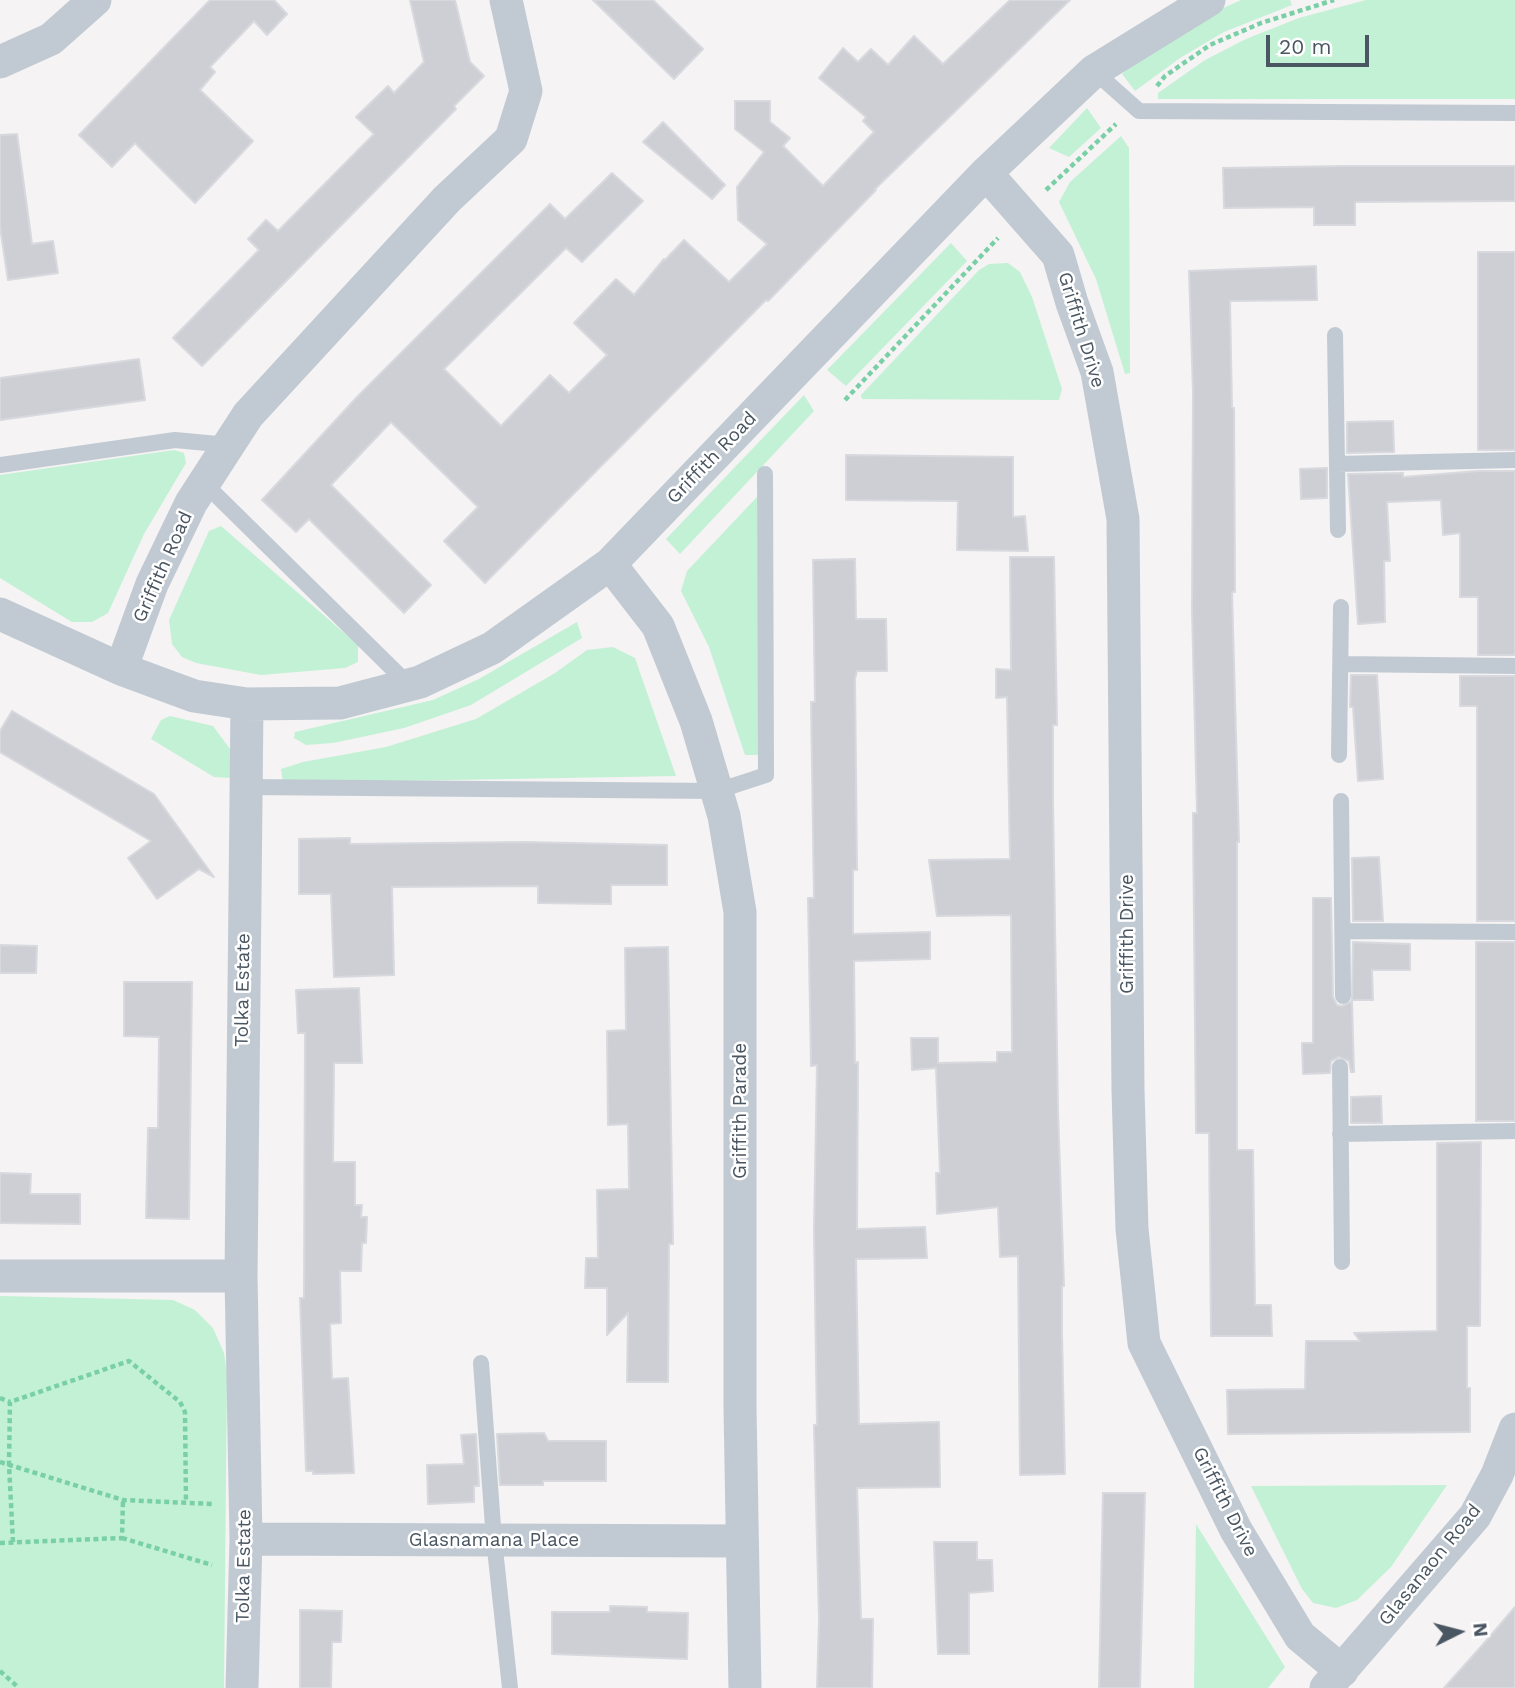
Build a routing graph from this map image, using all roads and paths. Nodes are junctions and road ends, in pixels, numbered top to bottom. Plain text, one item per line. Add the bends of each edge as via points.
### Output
1 (95, 0) edge
2 (506, 0) edge
3 (1209, 0) edge
4 (1335, 0) edge
5 (0, 62) edge
6 (1094, 71) junction
7 (1139, 111) junction
8 (1515, 113) edge
9 (986, 173) junction
10 (1021, 213) junction
11 (1335, 335) dead end
12 (845, 400) dead end
13 (228, 445) junction
14 (1515, 460) edge
15 (1337, 464) junction
16 (0, 465) edge
17 (765, 474) dead end
18 (204, 483) junction
19 (1338, 530) dead end
20 (610, 564) junction
21 (1341, 607) dead end
22 (0, 614) edge
23 (1341, 664) junction
24 (1515, 666) edge
25 (121, 669) junction
26 (409, 685) junction
27 (247, 704) junction
28 (1339, 755) dead end
29 (247, 788) junction
30 (717, 792) junction
31 (1341, 801) dead end
32 (1343, 931) junction
33 (1515, 932) edge
34 (1343, 996) dead end
35 (1340, 1067) dead end
36 (1515, 1131) edge
37 (1340, 1134) junction
38 (1342, 1262) dead end
39 (0, 1276) edge
40 (241, 1276) junction
41 (481, 1363) dead end
42 (0, 1398) edge
43 (10, 1402) junction
44 (1515, 1429) edge
45 (0, 1462) edge
46 (9, 1465) junction
47 (123, 1500) junction
48 (186, 1503) junction
49 (245, 1504) junction
50 (122, 1538) junction
51 (247, 1539) junction
52 (494, 1540) junction
53 (742, 1541) junction
54 (13, 1542) junction
55 (0, 1543) edge
56 (245, 1576) junction
57 (0, 1671) edge
58 (1334, 1680) edge
59 (19, 1688) edge
60 (242, 1688) edge
61 (510, 1688) edge
62 (745, 1688) edge

1 - 5 street via 51,39
2 - 13 street, Griffith Road via 526,91 511,139 438,209 248,415
3 - 6 street, Griffith Road
4 - 7 path via 1210,44 1165,76
6 - 7 lane
6 - 9 street, Griffith Road
7 - 8 lane
7 - 10 path via 1126,115
9 - 10 street, Griffith Drive
9 - 20 street, Griffith Road
10 - 12 path
10 - 58 street, Griffith Drive via 1058,255 1097,372 1123,519 1128,1090 1132,1228 1144,1343 1236,1530 1300,1636
11 - 15 lane
13 - 16 lane via 175,440
13 - 18 street, Griffith Road
14 - 15 lane
15 - 19 lane
17 - 30 lane via 766,775
18 - 25 street, Griffith Road via 152,584
18 - 26 lane
20 - 26 street, Griffith Road via 492,648
20 - 30 street, Griffith Parade via 658,626 696,720
21 - 23 lane
22 - 25 street, Griffith Road
23 - 24 lane
23 - 28 lane
25 - 27 street, Griffith Road via 194,696
26 - 27 street, Griffith Road via 340,703
27 - 29 street, Tolka Estate
29 - 30 lane
29 - 40 street, Tolka Estate
30 - 53 street, Griffith Parade via 740,912
31 - 32 lane
32 - 33 lane
32 - 34 lane
35 - 37 lane
36 - 37 lane
37 - 38 lane
39 - 40 street
40 - 49 street, Tolka Estate
41 - 52 lane
42 - 43 path
43 - 46 path
43 - 48 path via 129,1361 180,1402 185,1412
44 - 58 street, Glasanaon Road via 1475,1516
45 - 46 path
46 - 47 path
46 - 54 path
47 - 48 path
47 - 50 path
48 - 49 path
49 - 51 street, Tolka Estate
50 - 54 path
50 - 56 path
51 - 52 street, Glasnamana Place
51 - 56 street, Tolka Estate
52 - 53 street, Glasnamana Place
52 - 61 lane
53 - 62 street, Griffith Parade
54 - 55 path
56 - 60 street, Tolka Estate
57 - 59 path

